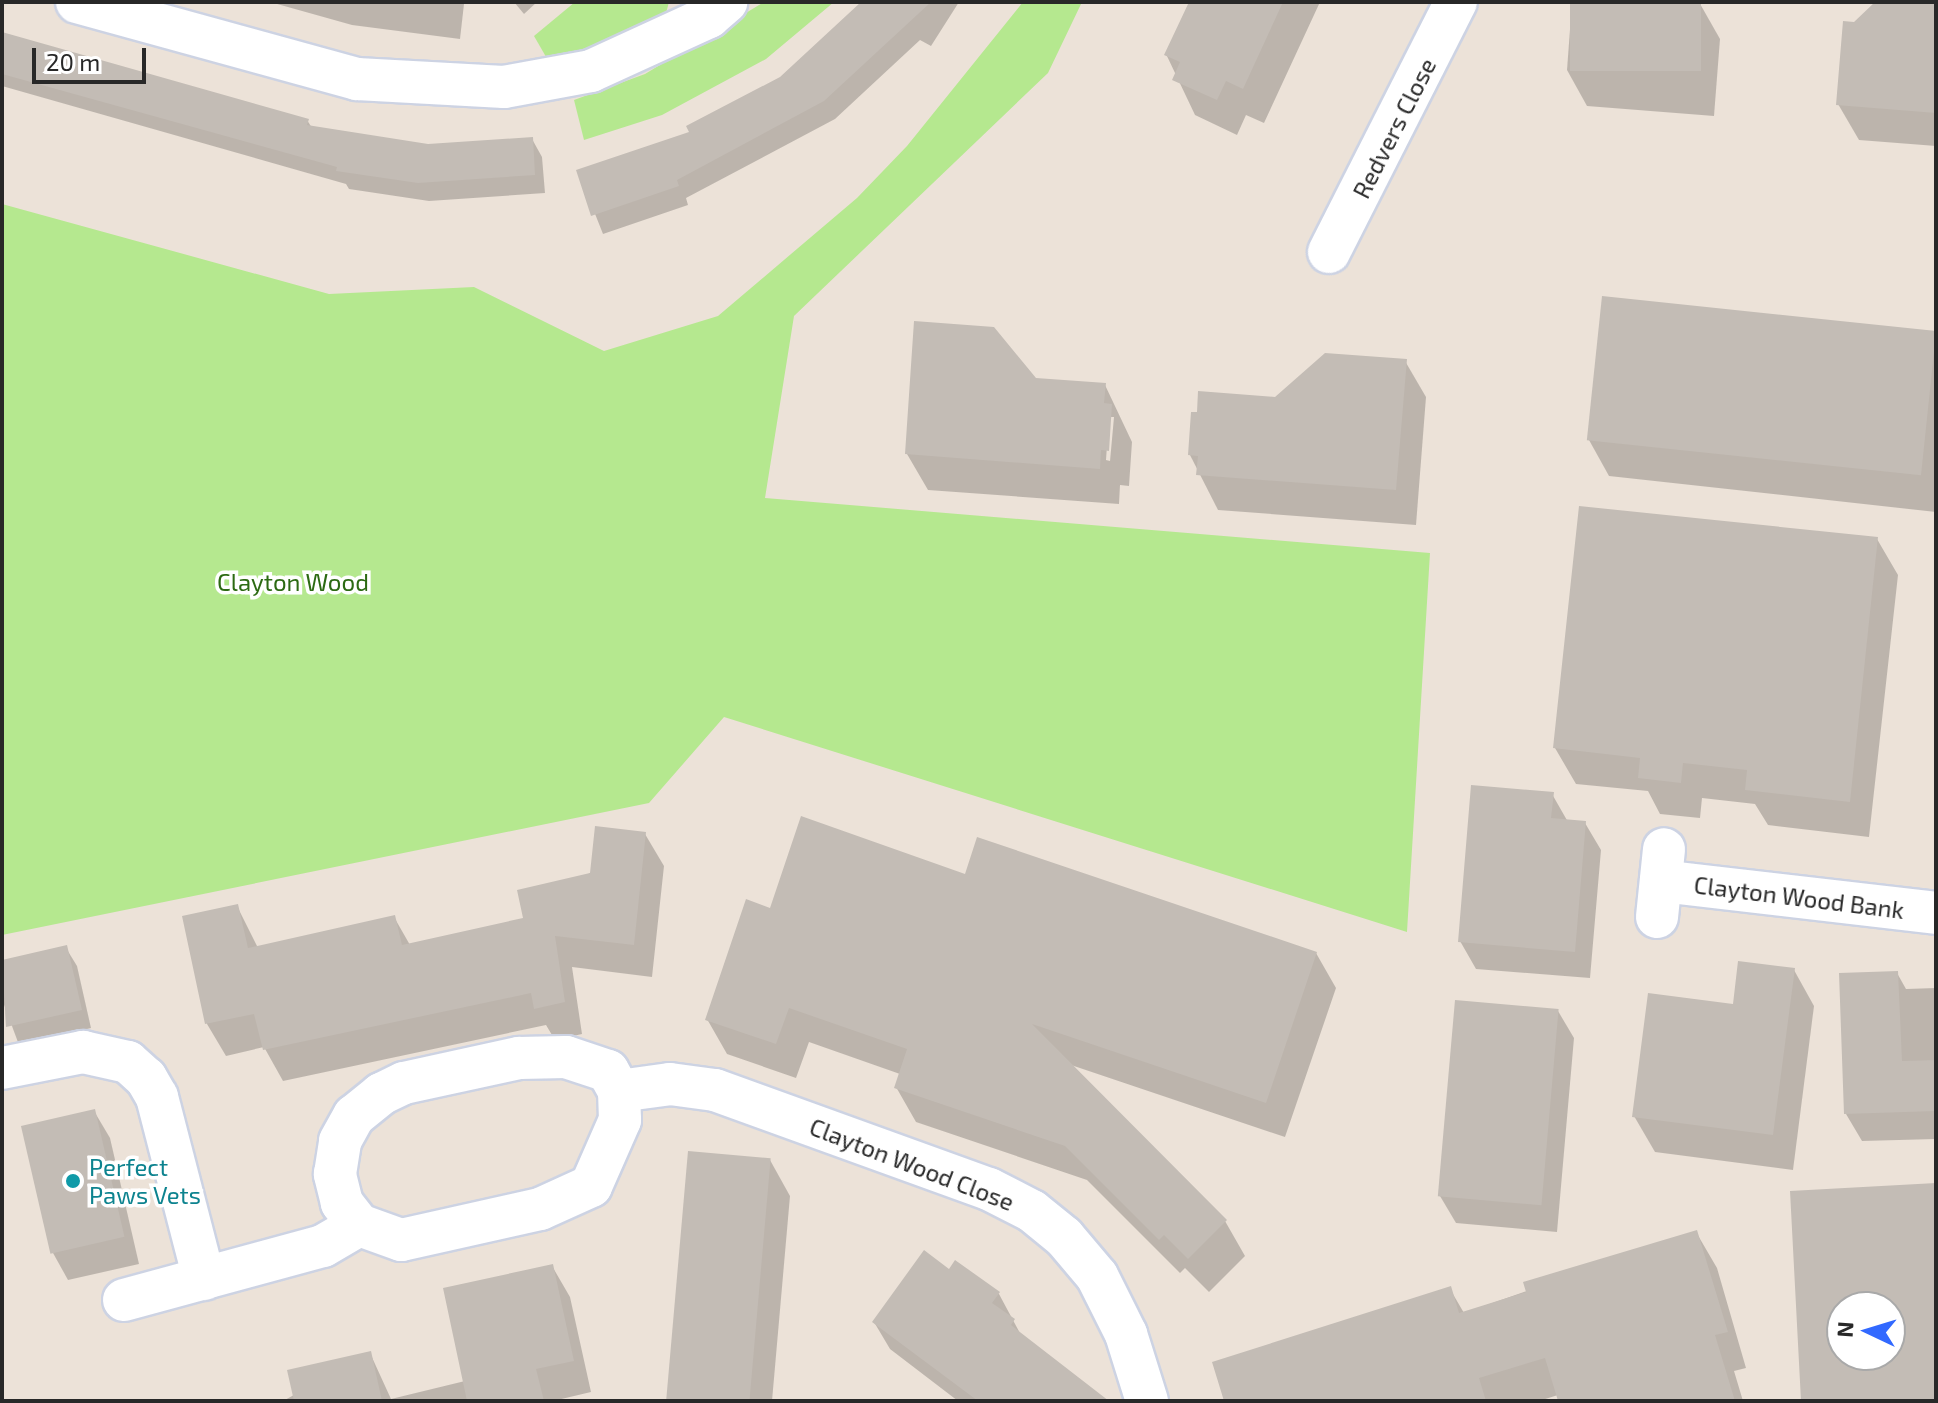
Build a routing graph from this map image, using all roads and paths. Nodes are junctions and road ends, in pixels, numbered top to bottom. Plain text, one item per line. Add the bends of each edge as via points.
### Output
1 (77, 2) edge
2 (726, 2) edge
3 (1456, 2) edge
4 (1329, 252) dead end
5 (1661, 883) dead end
6 (1936, 913) edge
7 (2, 1068) edge
8 (619, 1091) junction
9 (359, 1225) junction
10 (204, 1279) junction
11 (124, 1300) dead end
12 (1147, 1401) edge

1 - 2 street via 357,79 504,87 591,71 709,17
3 - 4 street, Redvers Close
5 - 6 street, Clayton Wood Bank
7 - 10 street via 83,1052 128,1062 146,1078 157,1097
8 - 9 street via 620,1120 606,1162 591,1186 567,1201 401,1240
8 - 9 street via 608,1071 566,1057 519,1058 404,1083 381,1094 354,1116 340,1141 335,1174 342,1203
8 - 12 street, Clayton Wood Close via 670,1084 715,1090 989,1189 1032,1211 1064,1237 1097,1276 1126,1334
9 - 10 street via 323,1246
10 - 11 street

